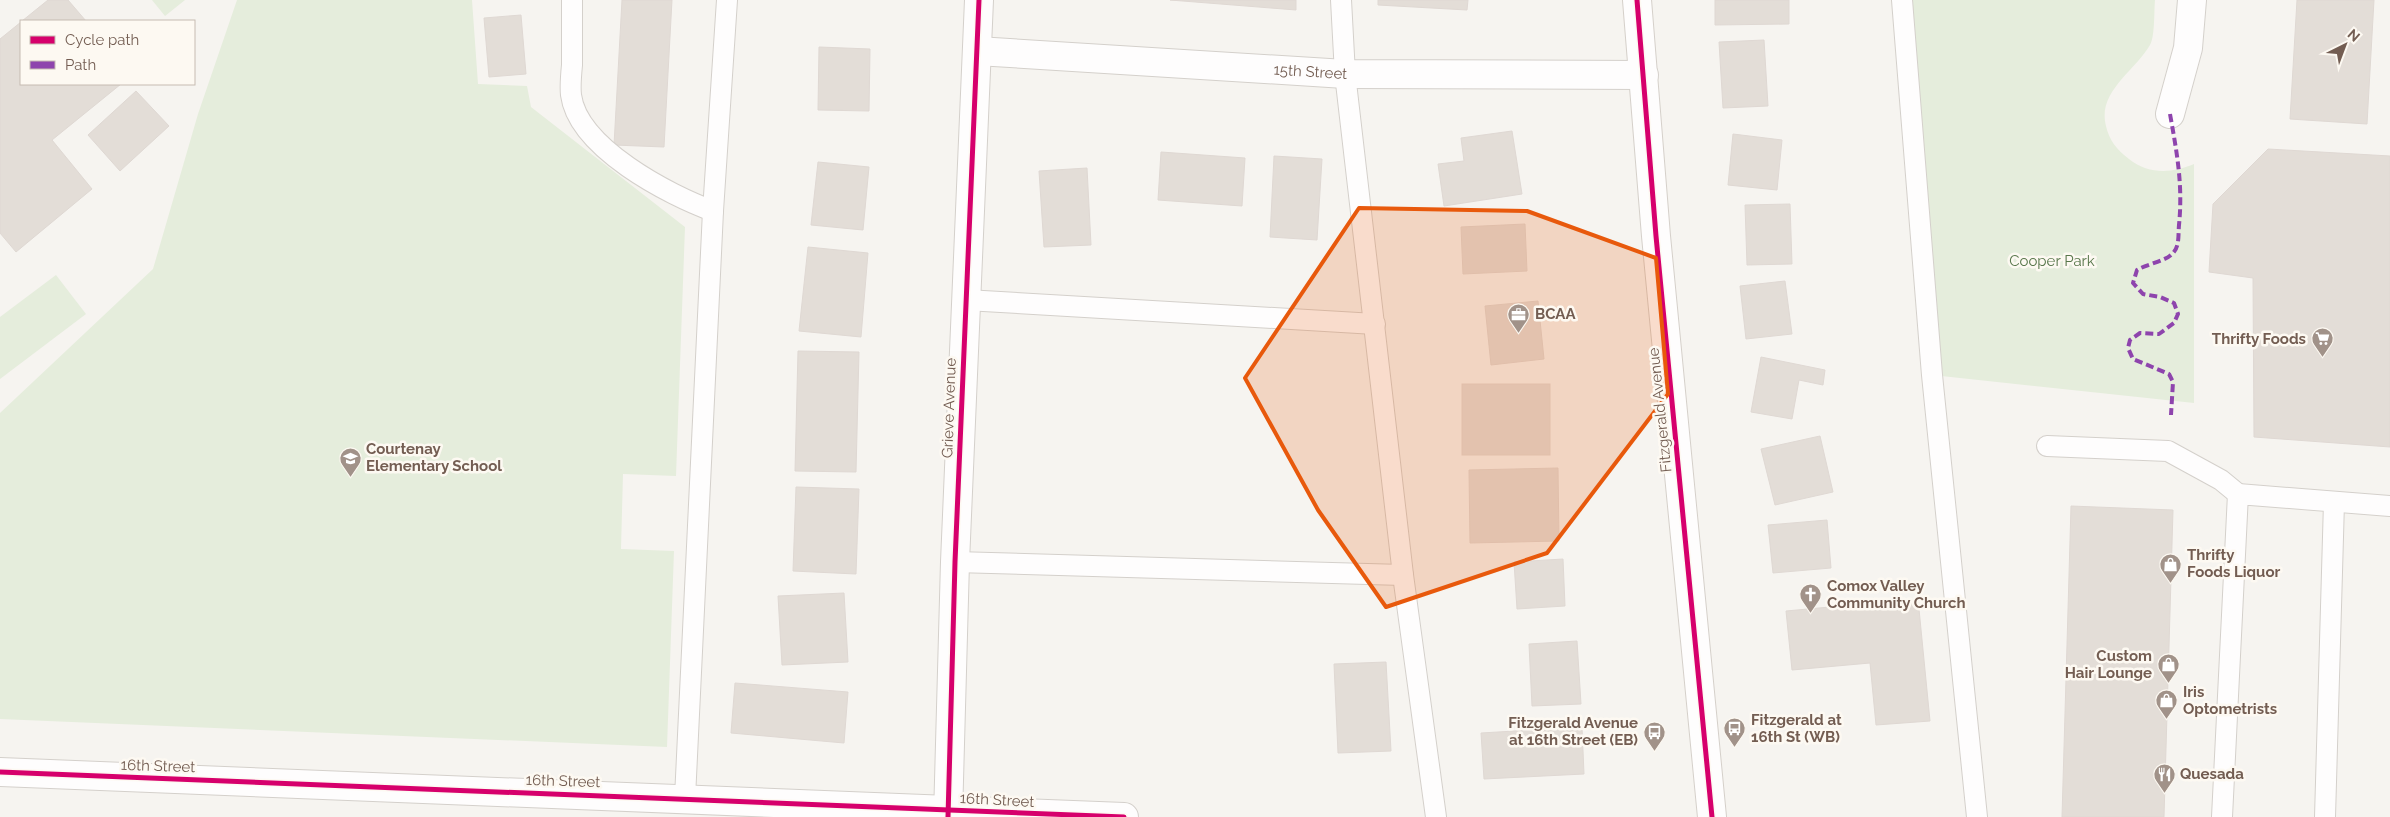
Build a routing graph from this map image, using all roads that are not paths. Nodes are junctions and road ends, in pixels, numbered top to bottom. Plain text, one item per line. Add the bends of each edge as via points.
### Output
1 (572, 0) edge
2 (727, 0) edge
3 (979, 0) edge
4 (1341, 0) edge
5 (1637, 0) edge
6 (1902, 0) edge
7 (2192, 0) edge
8 (977, 51) junction
9 (1345, 74) junction
10 (1644, 75) junction
11 (2170, 114) dead end
12 (713, 211) junction
13 (966, 300) junction
14 (1375, 324) junction
15 (2047, 446) dead end
16 (2238, 494) junction
17 (2334, 502) junction
18 (2390, 506) edge
19 (955, 562) junction
20 (1403, 575) junction
21 (0, 772) edge
22 (685, 798) junction
23 (949, 814) edge
24 (1124, 817) edge
25 (1436, 817) edge
26 (1712, 817) edge
27 (1977, 817) edge
28 (2222, 817) edge
29 (2325, 817) edge

1 - 12 lane via 571,96 579,118 596,139 633,172 684,201
2 - 12 lane
3 - 8 street, Grieve Avenue
4 - 9 lane
5 - 10 street, Fitzgerald Avenue
6 - 27 lane via 1932,375
7 - 11 street via 2188,48
8 - 9 street, 15th Street
8 - 13 street, Grieve Avenue
9 - 10 street, 15th Street
9 - 14 lane
10 - 26 street, Fitzgerald Avenue via 1656,236
12 - 22 lane
13 - 14 lane
13 - 19 street, Grieve Avenue
14 - 20 lane
15 - 16 lane via 2168,451 2221,480
16 - 17 lane
16 - 28 lane
17 - 18 lane
17 - 29 lane
19 - 20 lane
19 - 23 street, Grieve Avenue
20 - 25 lane
21 - 22 street, 16th Street
22 - 23 street, 16th Street
23 - 24 street, 16th Street

